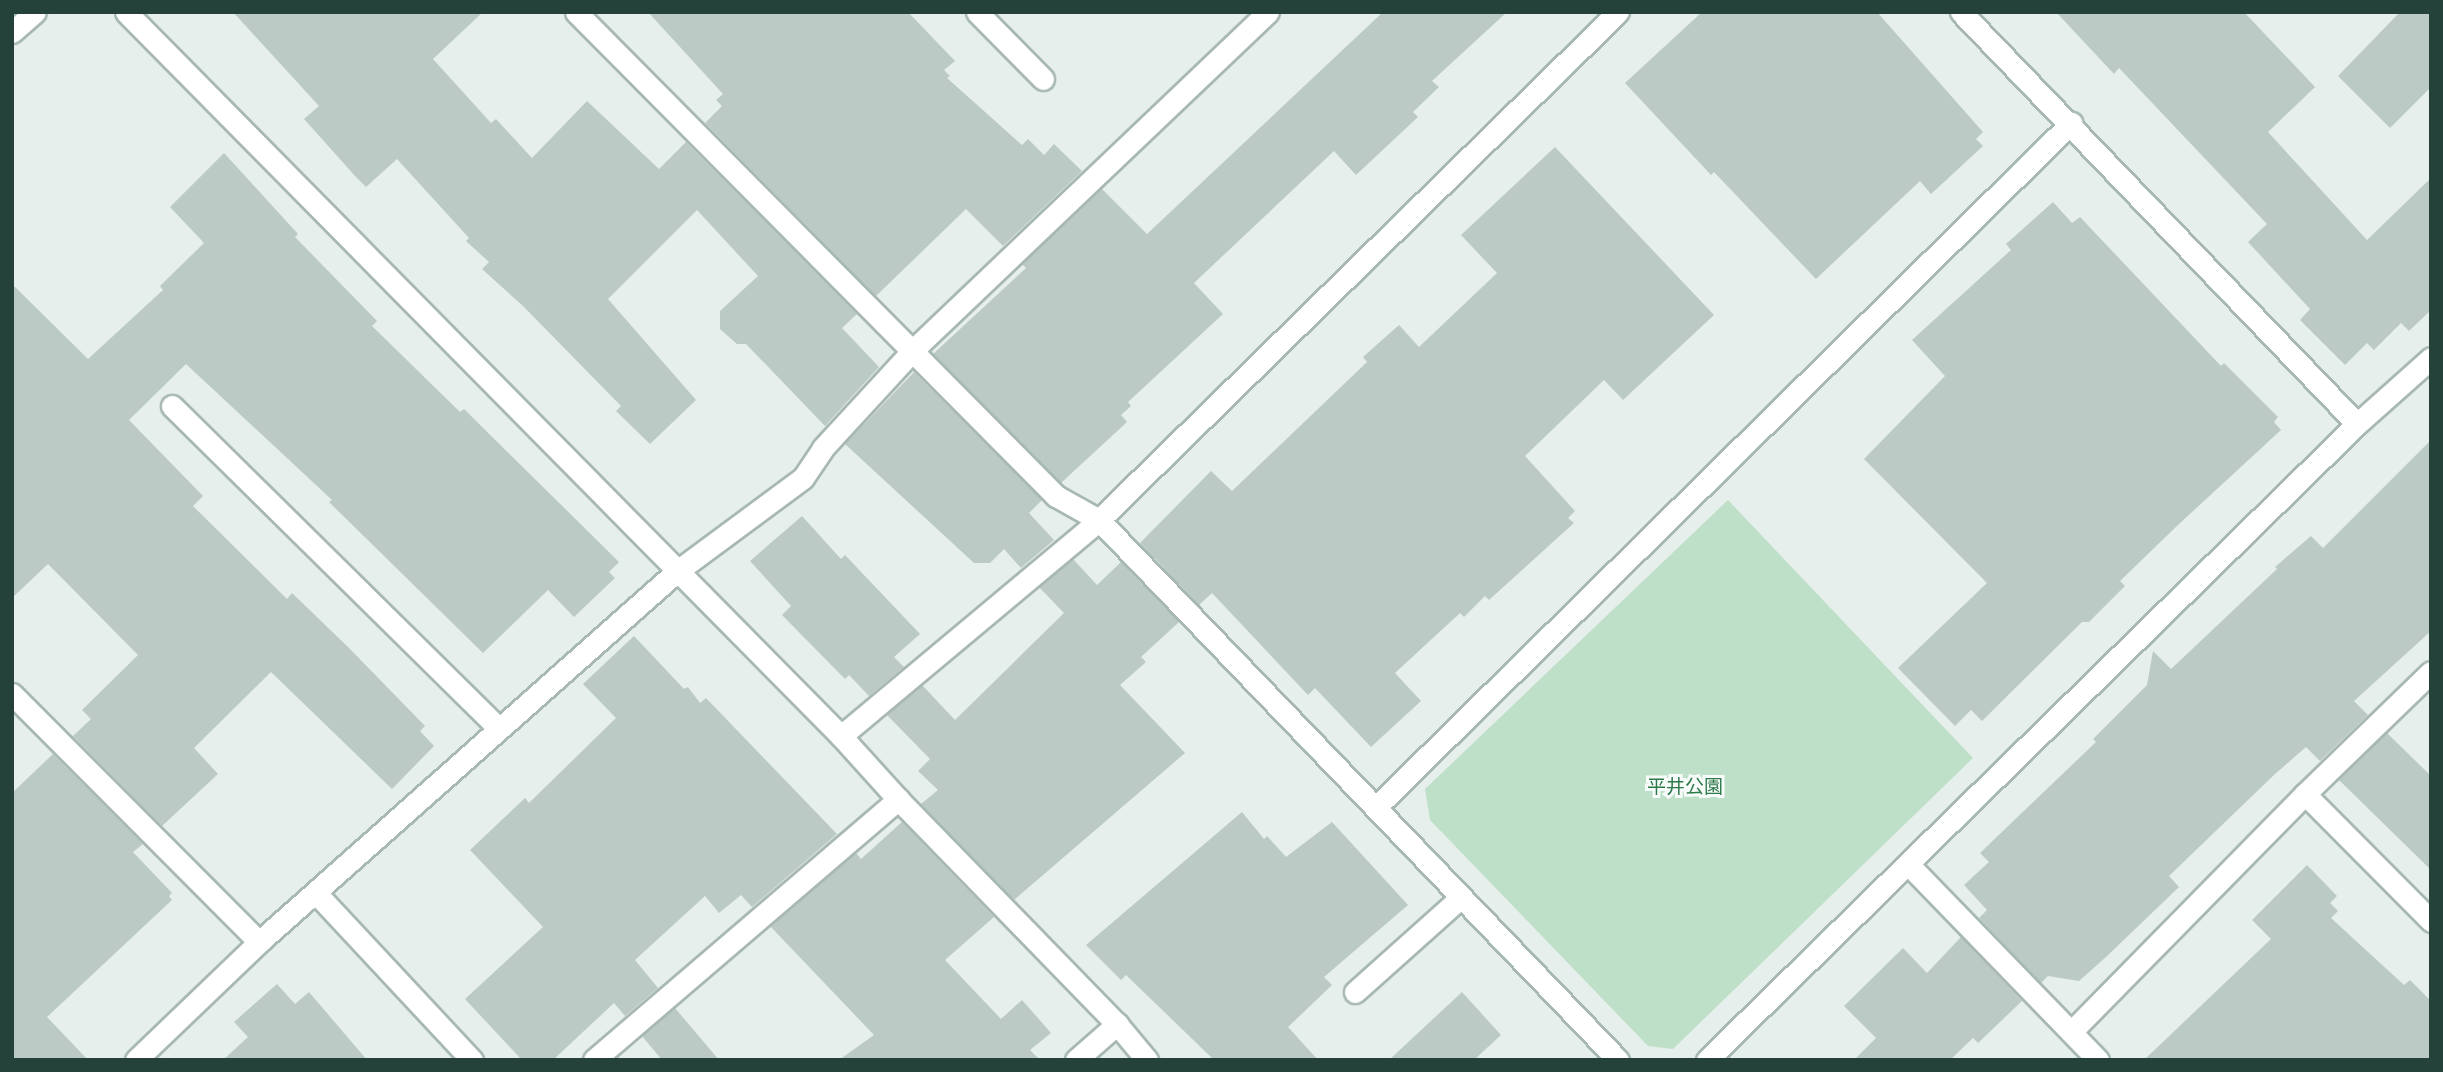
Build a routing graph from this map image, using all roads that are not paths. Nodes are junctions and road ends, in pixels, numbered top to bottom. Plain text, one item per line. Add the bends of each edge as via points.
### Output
1 (34, 12) edge
2 (126, 12) edge
3 (576, 12) edge
4 (977, 12) edge
5 (1268, 12) edge
6 (1618, 12) edge
7 (1961, 12) edge
8 (12, 32) edge
9 (1043, 79) dead end
10 (2071, 123) junction
11 (913, 349) junction
12 (2431, 358) edge
13 (172, 405) dead end
14 (2357, 424) junction
15 (1099, 520) junction
16 (676, 572) junction
17 (2431, 672) edge
18 (12, 694) edge
19 (499, 728) junction
20 (841, 736) junction
21 (2305, 794) junction
22 (898, 799) junction
23 (1376, 808) junction
24 (1908, 864) junction
25 (316, 893) junction
26 (1460, 898) junction
27 (2431, 921) edge
28 (259, 942) junction
29 (1355, 992) dead end
30 (1117, 1024) junction
31 (2071, 1032) junction
32 (136, 1060) edge
33 (472, 1060) edge
34 (594, 1060) edge
35 (1076, 1060) edge
36 (1147, 1060) edge
37 (1618, 1060) edge
38 (1707, 1060) edge
39 (2098, 1060) edge

1 - 8 street
2 - 16 street
3 - 11 street
4 - 9 street
5 - 11 street
6 - 15 street
7 - 10 street
10 - 14 street
10 - 23 street
11 - 15 street via 1056,496
11 - 16 street via 823,448 803,478
12 - 14 street
13 - 19 street
14 - 24 street
15 - 20 street
15 - 23 street
16 - 19 street
16 - 20 street
17 - 21 street
18 - 28 street
19 - 25 street
20 - 22 street
21 - 27 street
21 - 31 street
22 - 30 street
22 - 34 street
23 - 26 street
24 - 31 street
24 - 38 street
25 - 28 street
25 - 33 street
26 - 29 street
26 - 37 street
28 - 32 street
30 - 35 street
30 - 36 street
31 - 39 street

